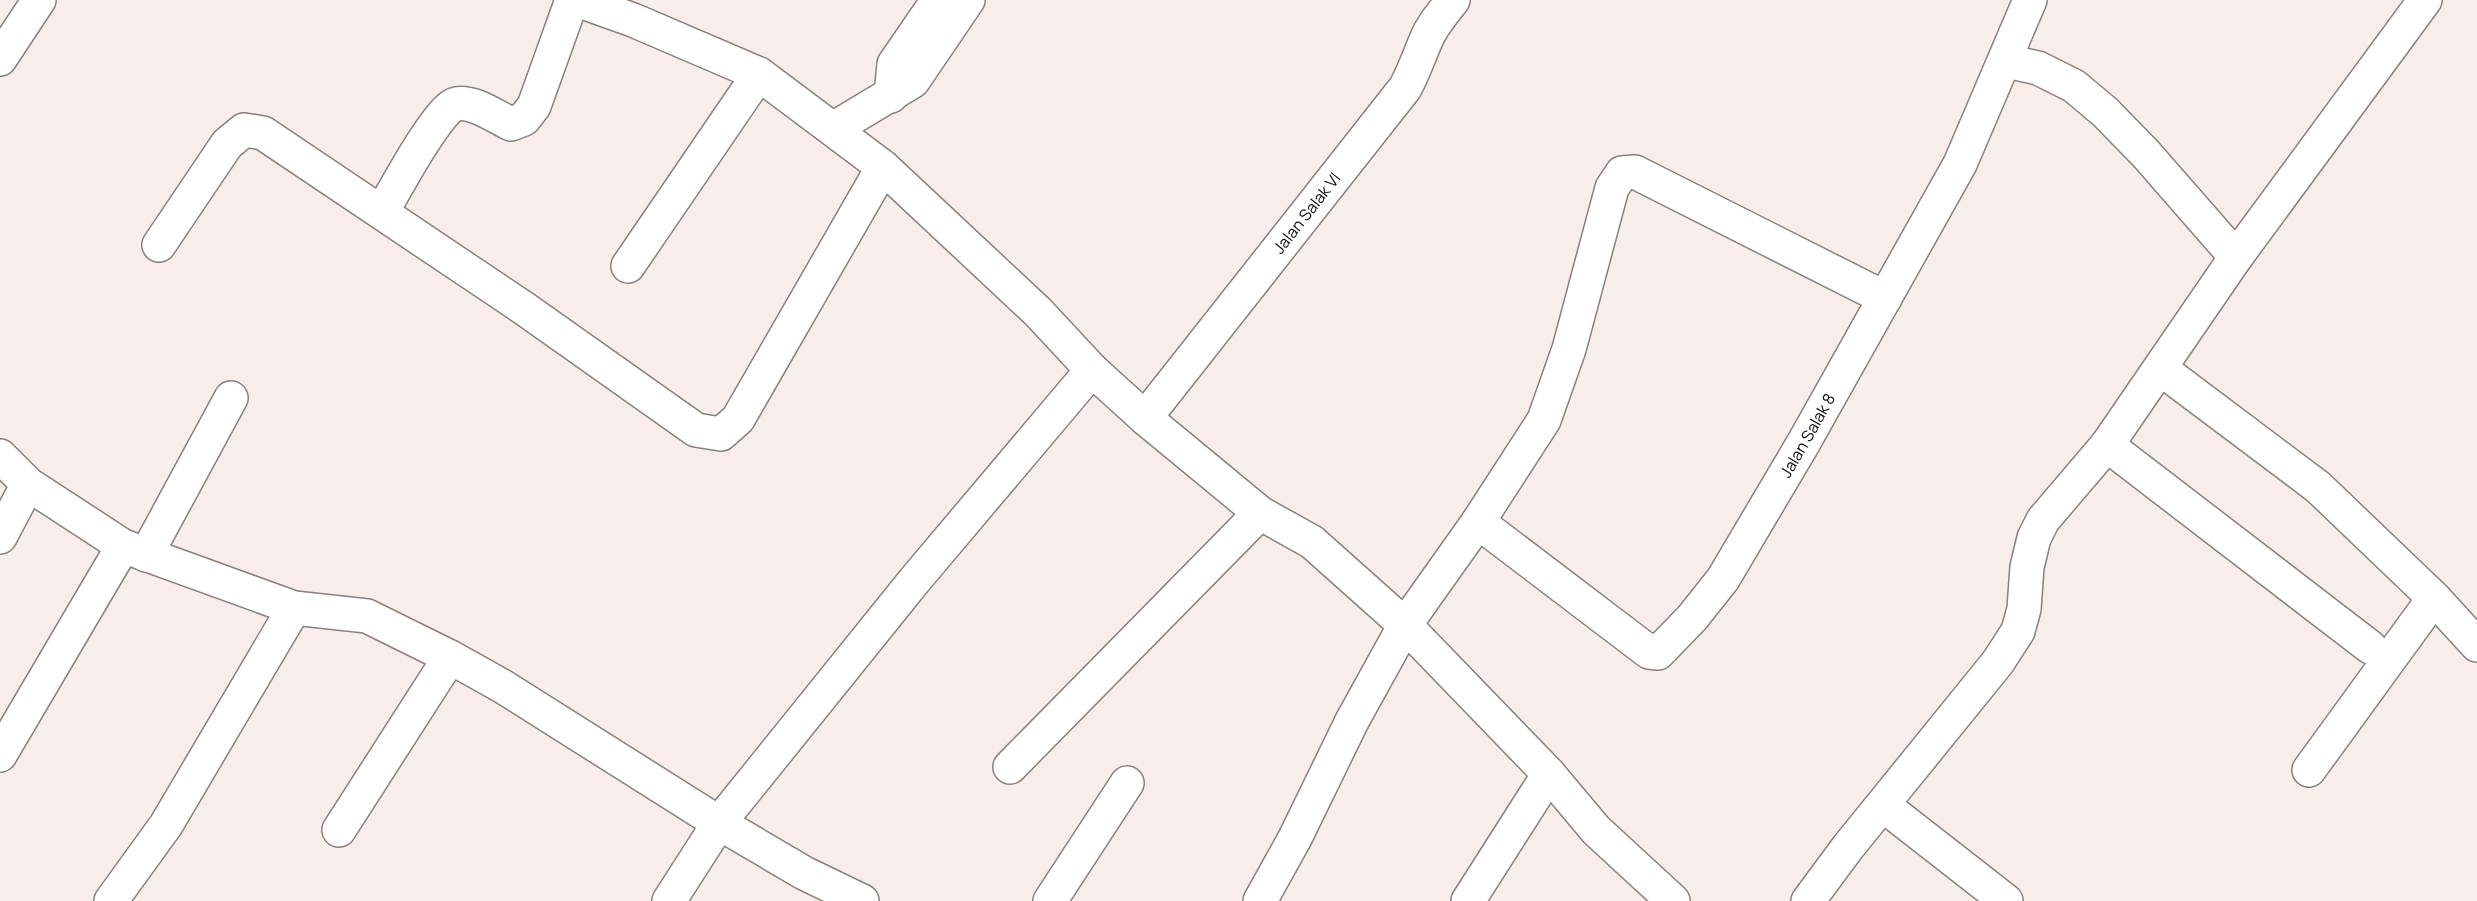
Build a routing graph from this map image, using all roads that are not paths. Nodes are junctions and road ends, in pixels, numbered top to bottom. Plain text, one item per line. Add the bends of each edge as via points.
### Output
1 (39, 0) edge
2 (572, 0) edge
3 (577, 0) edge
4 (938, 0) edge
5 (968, 0) edge
6 (1453, 0) edge
7 (2030, 0) edge
8 (2425, 0) edge
9 (0, 59) edge
10 (2006, 61) junction
11 (759, 74) junction
12 (891, 96) junction
13 (834, 129) junction
14 (884, 167) junction
15 (382, 212) junction
16 (159, 245) dead end
17 (2236, 257) junction
18 (628, 266) dead end
19 (1885, 298) junction
20 (2161, 369) junction
21 (1092, 370) junction
22 (231, 398) dead end
23 (1145, 418) junction
24 (2107, 445) junction
25 (0, 456) edge
26 (28, 484) junction
27 (1260, 513) junction
28 (1478, 522) junction
29 (0, 537) edge
30 (135, 551) junction
31 (2433, 598) junction
32 (294, 608) junction
33 (1405, 625) junction
34 (2477, 645) edge
35 (2370, 647) dead end
36 (450, 657) junction
37 (0, 755) edge
38 (1010, 767) dead end
39 (2309, 770) dead end
40 (1549, 774) junction
41 (1127, 783) dead end
42 (1883, 805) junction
43 (719, 823) junction
44 (339, 830) dead end
45 (111, 901) edge
46 (669, 901) edge
47 (862, 901) edge
48 (1050, 901) edge
49 (1260, 901) edge
50 (1468, 901) edge
51 (1673, 901) edge
52 (1808, 901) edge
53 (2006, 901) edge

1 - 9 street
2 - 15 street via 534,106 524,119 511,124 468,103 454,104 440,116
3 - 11 street
4 - 12 street via 894,64
5 - 12 street via 913,81
6 - 23 street, Jalan Salak VI via 1426,39 1405,88
7 - 10 street, Jalan Salak 8
8 - 17 street
10 - 17 street via 2038,68 2066,82 2105,112
10 - 19 street, Jalan Salak 8 via 1960,164
11 - 13 street
11 - 18 street
12 - 13 street
13 - 14 street
14 - 15 street via 738,419 721,434 696,430
14 - 21 street via 1038,312
15 - 16 street via 263,133 244,130 227,144
17 - 20 street
19 - 28 street, Jalan Salak 8 via 1723,579 1658,652 1649,652
19 - 28 street via 1635,172 1622,173 1612,188 1569,349 1544,420
20 - 24 street
20 - 31 street via 2319,487
21 - 23 street
21 - 43 street via 914,580
22 - 30 street
23 - 27 street
24 - 35 street
24 - 42 street via 2043,520 2034,538 2018,631 1998,662
25 - 26 street
26 - 29 street
26 - 30 street
27 - 33 street via 1312,542
27 - 38 street
28 - 33 street
30 - 32 street
30 - 37 street
31 - 34 street
31 - 39 street
32 - 36 street via 367,616
32 - 45 street via 166,825
33 - 40 street
33 - 49 street
36 - 43 street
36 - 44 street
40 - 50 street
40 - 51 street via 1596,830
41 - 48 street
42 - 52 street
42 - 53 street
43 - 46 street
43 - 47 street via 804,873

